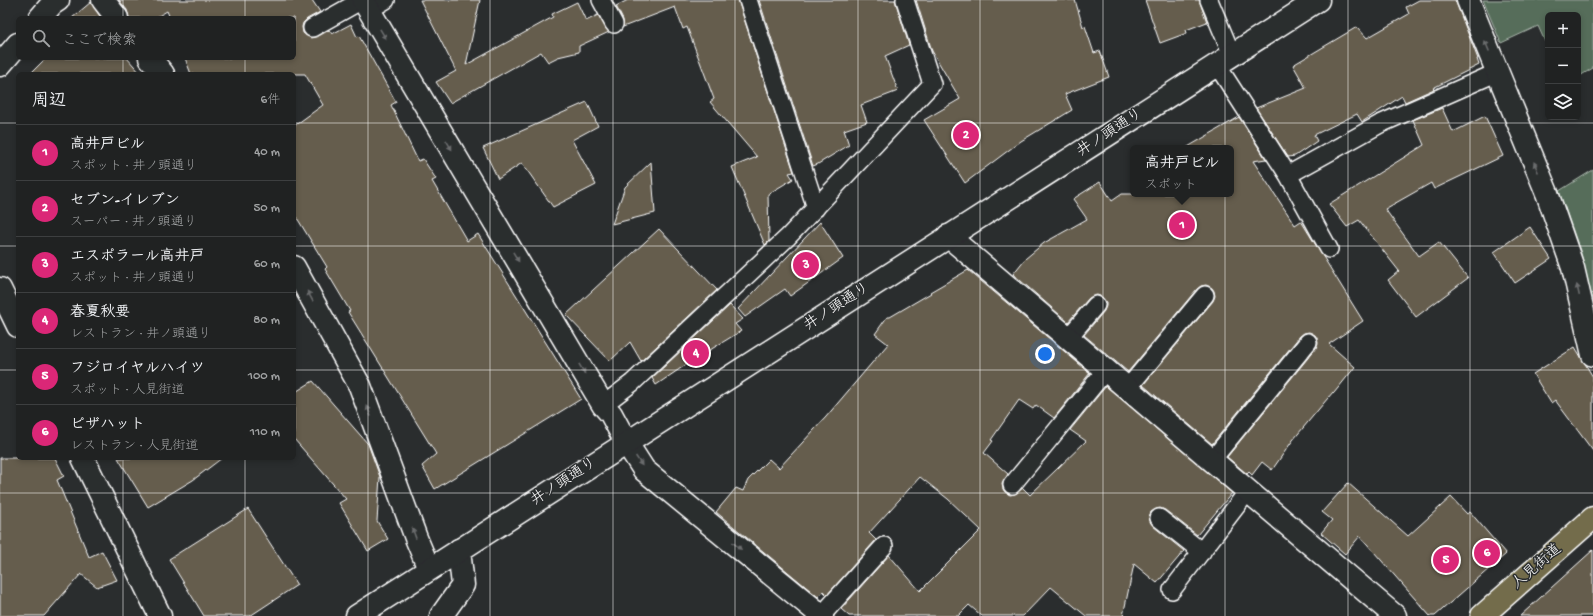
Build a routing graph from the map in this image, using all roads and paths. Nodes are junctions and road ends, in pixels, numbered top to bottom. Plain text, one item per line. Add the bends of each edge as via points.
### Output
1 (58, 0) edge
2 (103, 0) edge
3 (601, 0) edge
4 (748, 0) edge
5 (905, 0) edge
6 (1209, 0) edge
7 (1318, 0) edge
8 (1468, 0) edge
9 (370, 3) edge
10 (42, 16) edge
11 (115, 16) edge
12 (614, 24) dead end
13 (312, 28) dead end
14 (16, 46) edge
15 (152, 60) edge
16 (1225, 60) junction
17 (0, 65) edge
18 (161, 72) edge
19 (1498, 72) junction
20 (1288, 175) junction
21 (816, 208) junction
22 (948, 236) junction
23 (1329, 249) dead end
24 (296, 271) edge
25 (0, 289) edge
26 (1205, 295) dead end
27 (1096, 305) dead end
28 (16, 322) edge
29 (1068, 338) junction
30 (1308, 342) dead end
31 (1593, 355) edge
32 (1106, 370) junction
33 (1127, 389) junction
34 (603, 405) junction
35 (626, 442) junction
36 (84, 460) edge
37 (1212, 460) junction
38 (1012, 485) dead end
39 (1248, 491) junction
40 (1158, 518) dead end
41 (1593, 518) edge
42 (884, 546) dead end
43 (459, 550) junction
44 (1202, 552) junction
45 (429, 569) junction
46 (1172, 590) dead end
47 (160, 616) edge
48 (356, 616) edge
49 (441, 616) edge
50 (822, 616) edge
51 (1395, 616) edge
52 (1482, 616) edge

1 - 10 street
2 - 11 street
3 - 12 lane
4 - 21 lane
5 - 21 lane via 932,84
6 - 16 lane
7 - 16 street, 井ノ頭通り
19 -> 8 street
9 - 13 lane
9 -> 34 street
14 - 17 street
15 - 18 street
16 - 20 lane
16 - 22 street, 井ノ頭通り
19 - 20 lane via 1380,124
31 -> 19 street via 1573,268 1547,193
20 - 23 lane
21 - 34 lane via 632,383
22 - 29 street
22 - 35 street, 井ノ頭通り
45 -> 24 street via 360,386
25 - 28 street
26 - 33 lane
27 - 29 lane
29 - 32 street
30 - 37 lane
32 - 33 street
32 - 38 lane
33 - 37 street
34 - 35 street via 611,414
35 - 43 street, 井ノ頭通り
35 -> 50 street via 644,470
36 - 47 street
37 - 39 street
39 - 44 lane
39 - 51 street
40 - 44 lane
41 - 52 main road, 人見街道
42 - 50 lane
43 - 45 street, 井ノ頭通り
43 - 49 street via 463,585
44 - 46 lane
45 - 48 street, 井ノ頭通り

